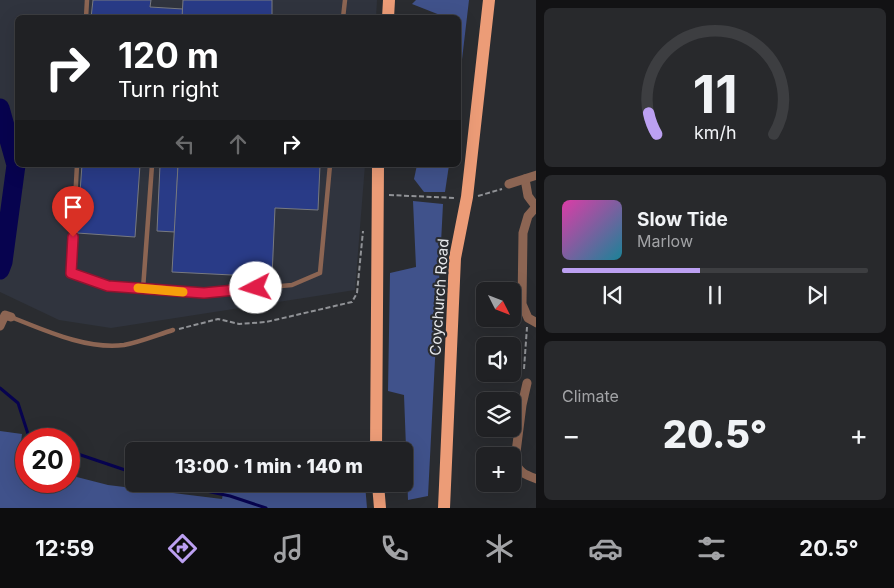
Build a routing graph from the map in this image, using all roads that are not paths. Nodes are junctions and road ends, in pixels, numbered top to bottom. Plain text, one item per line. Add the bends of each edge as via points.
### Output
1 (87, 0) edge
2 (345, 0) edge
3 (389, 0) edge
4 (489, 0) edge
5 (86, 15) edge
6 (343, 15) edge
7 (388, 15) edge
8 (77, 167) edge
9 (152, 167) edge
10 (330, 167) edge
11 (378, 167) edge
12 (536, 175) edge
13 (524, 179) junction
14 (507, 186) road end
15 (536, 208) edge
16 (143, 288) junction
17 (5, 316) edge
18 (536, 323) edge
19 (0, 326) edge
20 (173, 330) road end
21 (528, 383) dead end
22 (376, 442) edge
23 (536, 478) edge
24 (379, 492) edge
25 (380, 508) edge
26 (444, 508) edge

1 - 5 lane
2 - 6 lane
3 - 7 main road
4 - 26 main road, Coychurch Road via 467,197 455,258
8 - 16 lane via 71,273 108,286
9 - 16 lane
10 - 16 lane via 320,273 292,285 204,293
11 - 22 main road
12 - 13 street
13 - 14 street
13 - 15 street via 528,196
15 - 18 street via 524,223 522,304 528,318
17 - 19 street
17 - 20 lane via 98,345 124,345
21 - 23 street via 515,460 524,475
24 - 25 main road

